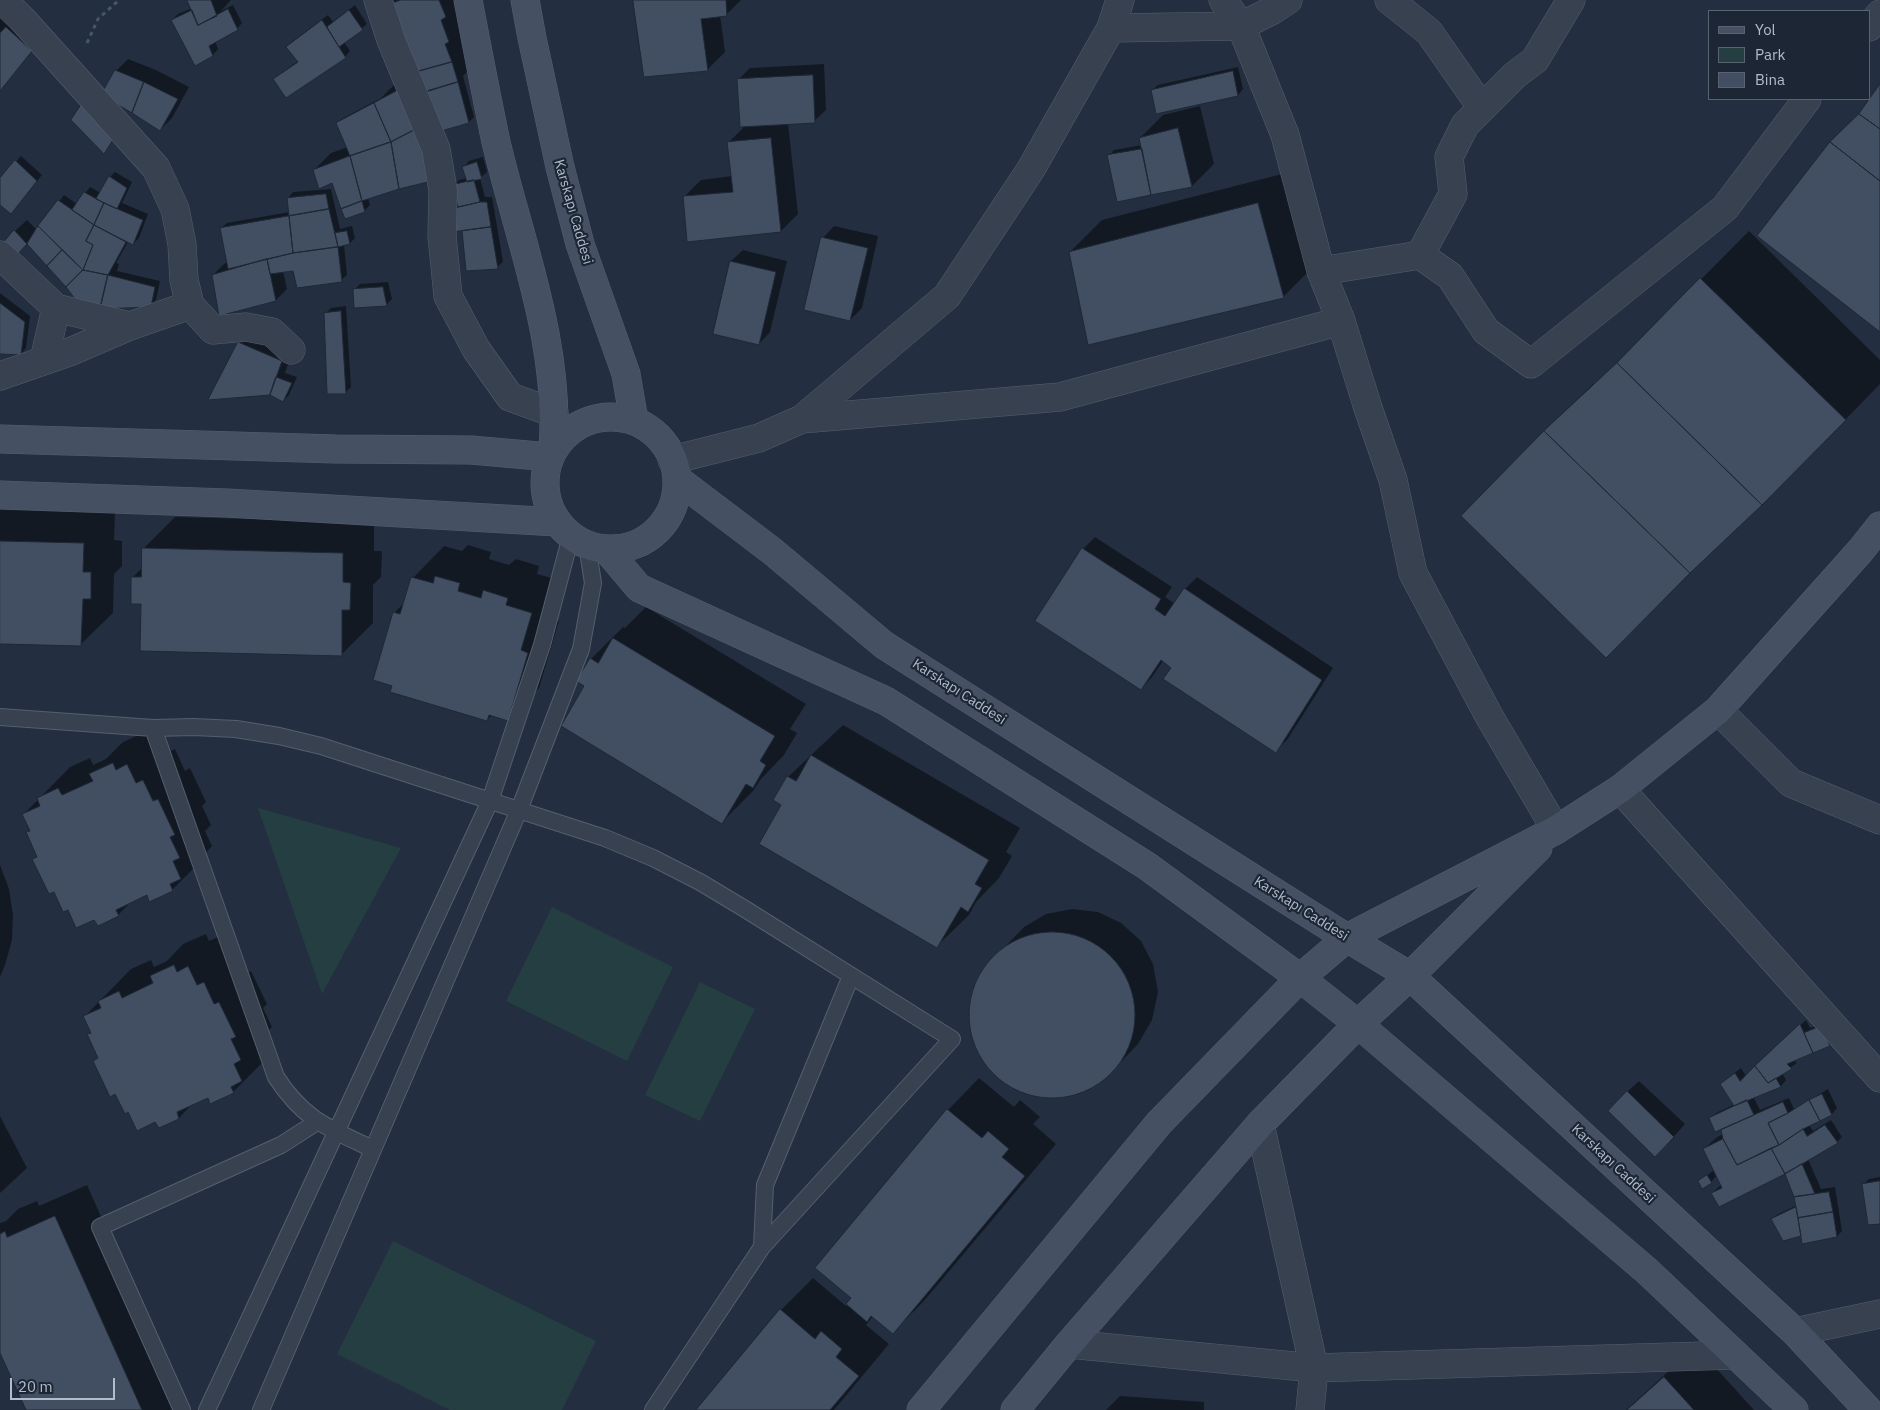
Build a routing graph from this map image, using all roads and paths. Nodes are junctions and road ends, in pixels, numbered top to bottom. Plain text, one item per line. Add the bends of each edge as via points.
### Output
1 (2, 0) edge
2 (119, 0) edge
3 (378, 0) edge
4 (468, 0) edge
5 (525, 0) edge
6 (1120, 0) edge
7 (1224, 0) edge
8 (1288, 0) edge
9 (1389, 0) edge
10 (1571, 0) edge
11 (1880, 14) edge
12 (1241, 26) junction
13 (1870, 26) edge
14 (1111, 28) junction
15 (72, 76) junction
16 (1806, 100) edge
17 (1482, 108) junction
18 (0, 255) edge
19 (1420, 255) junction
20 (1321, 271) junction
21 (190, 305) junction
22 (56, 308) junction
23 (1341, 321) junction
24 (130, 326) junction
25 (291, 350) dead end
26 (44, 360) junction
27 (0, 376) edge
28 (554, 413) junction
29 (802, 419) junction
30 (634, 421) junction
31 (0, 439) edge
32 (551, 454) junction
33 (675, 469) junction
34 (0, 495) edge
35 (1880, 526) edge
36 (580, 538) junction
37 (1718, 710) junction
38 (0, 717) edge
39 (153, 728) junction
40 (1620, 789) junction
41 (490, 800) junction
42 (519, 810) junction
43 (1880, 820) edge
44 (1556, 830) junction
45 (1347, 938) junction
46 (851, 976) junction
47 (1410, 976) junction
48 (1300, 978) junction
49 (1358, 1024) junction
50 (1880, 1078) edge
51 (317, 1122) junction
52 (1260, 1124) junction
53 (336, 1132) junction
54 (374, 1149) junction
55 (762, 1247) junction
56 (1880, 1314) edge
57 (1795, 1332) junction
58 (1069, 1344) junction
59 (1736, 1355) junction
60 (1314, 1368) junction
61 (182, 1410) edge
62 (207, 1410) edge
63 (261, 1410) edge
64 (653, 1410) edge
65 (921, 1410) edge
66 (1015, 1410) edge
67 (1310, 1410) edge
68 (1794, 1410) edge
69 (1868, 1410) edge

1 - 15 street
2 - 15 path via 98,19
3 - 28 street via 436,149 443,190 442,236 448,296 476,349 510,397
4 - 28 main road via 496,142 542,321
5 - 30 main road, Karskapı Caddesi via 560,167 580,244 626,374
6 - 14 street
7 - 12 street
8 - 12 street
9 - 17 street via 1429,32
10 - 17 street via 1535,60
11 - 13 street
12 - 14 street
12 - 20 street via 1285,135
14 - 29 street via 1031,169 947,296
15 - 21 street via 156,168 175,209
16 - 19 street via 1724,208 1531,364 1486,331 1450,276
17 - 19 street via 1465,125 1448,158 1453,194
18 - 22 street
19 - 20 street
20 - 23 street
21 - 24 street
21 - 25 street via 213,330 246,327 272,332
22 - 24 street
22 - 26 street
23 - 29 street via 1060,397
23 - 44 street via 1393,480 1413,573 1489,716
24 - 26 street
26 - 27 street
28 - 32 main road
29 - 33 street
30 - 32 main road via 616,417 597,418 580,424 564,436
30 - 33 main road via 651,430 664,444
31 - 32 main road
32 - 36 main road via 545,487 549,506
33 - 36 main road via 675,498 669,515 642,541 625,548
33 - 45 main road, Karskapı Caddesi via 884,645
34 - 36 main road via 227,503
35 - 37 main road
36 - 41 lane
36 - 42 lane via 592,583 581,649
36 - 48 main road via 639,588 886,701 1147,866
37 - 40 main road
37 - 43 street via 1791,783
38 - 39 lane
39 - 41 lane via 227,729 279,736 321,746
39 - 51 lane via 276,1077 300,1109
40 - 44 main road
40 - 50 street
41 - 42 lane
41 - 53 lane
42 - 46 lane via 605,838 653,858 738,904
42 - 54 lane
44 - 45 main road
44 - 47 main road
45 - 47 main road, Karskapı Caddesi
45 - 48 main road
46 - 55 lane via 765,1185
46 - 55 lane via 952,1039
47 - 49 main road
47 - 57 main road, Karskapı Caddesi
48 - 49 main road
48 - 65 main road via 1159,1123
49 - 52 main road
49 - 59 main road via 1647,1271
51 - 53 lane
51 - 61 lane via 280,1145 100,1227
52 - 58 main road
52 - 60 street
53 - 54 lane
53 - 62 lane
54 - 63 lane
55 - 64 lane
56 - 57 street
57 - 69 main road, Karskapı Caddesi
58 - 60 street
58 - 66 main road
59 - 60 street
59 - 68 main road
60 - 67 street

